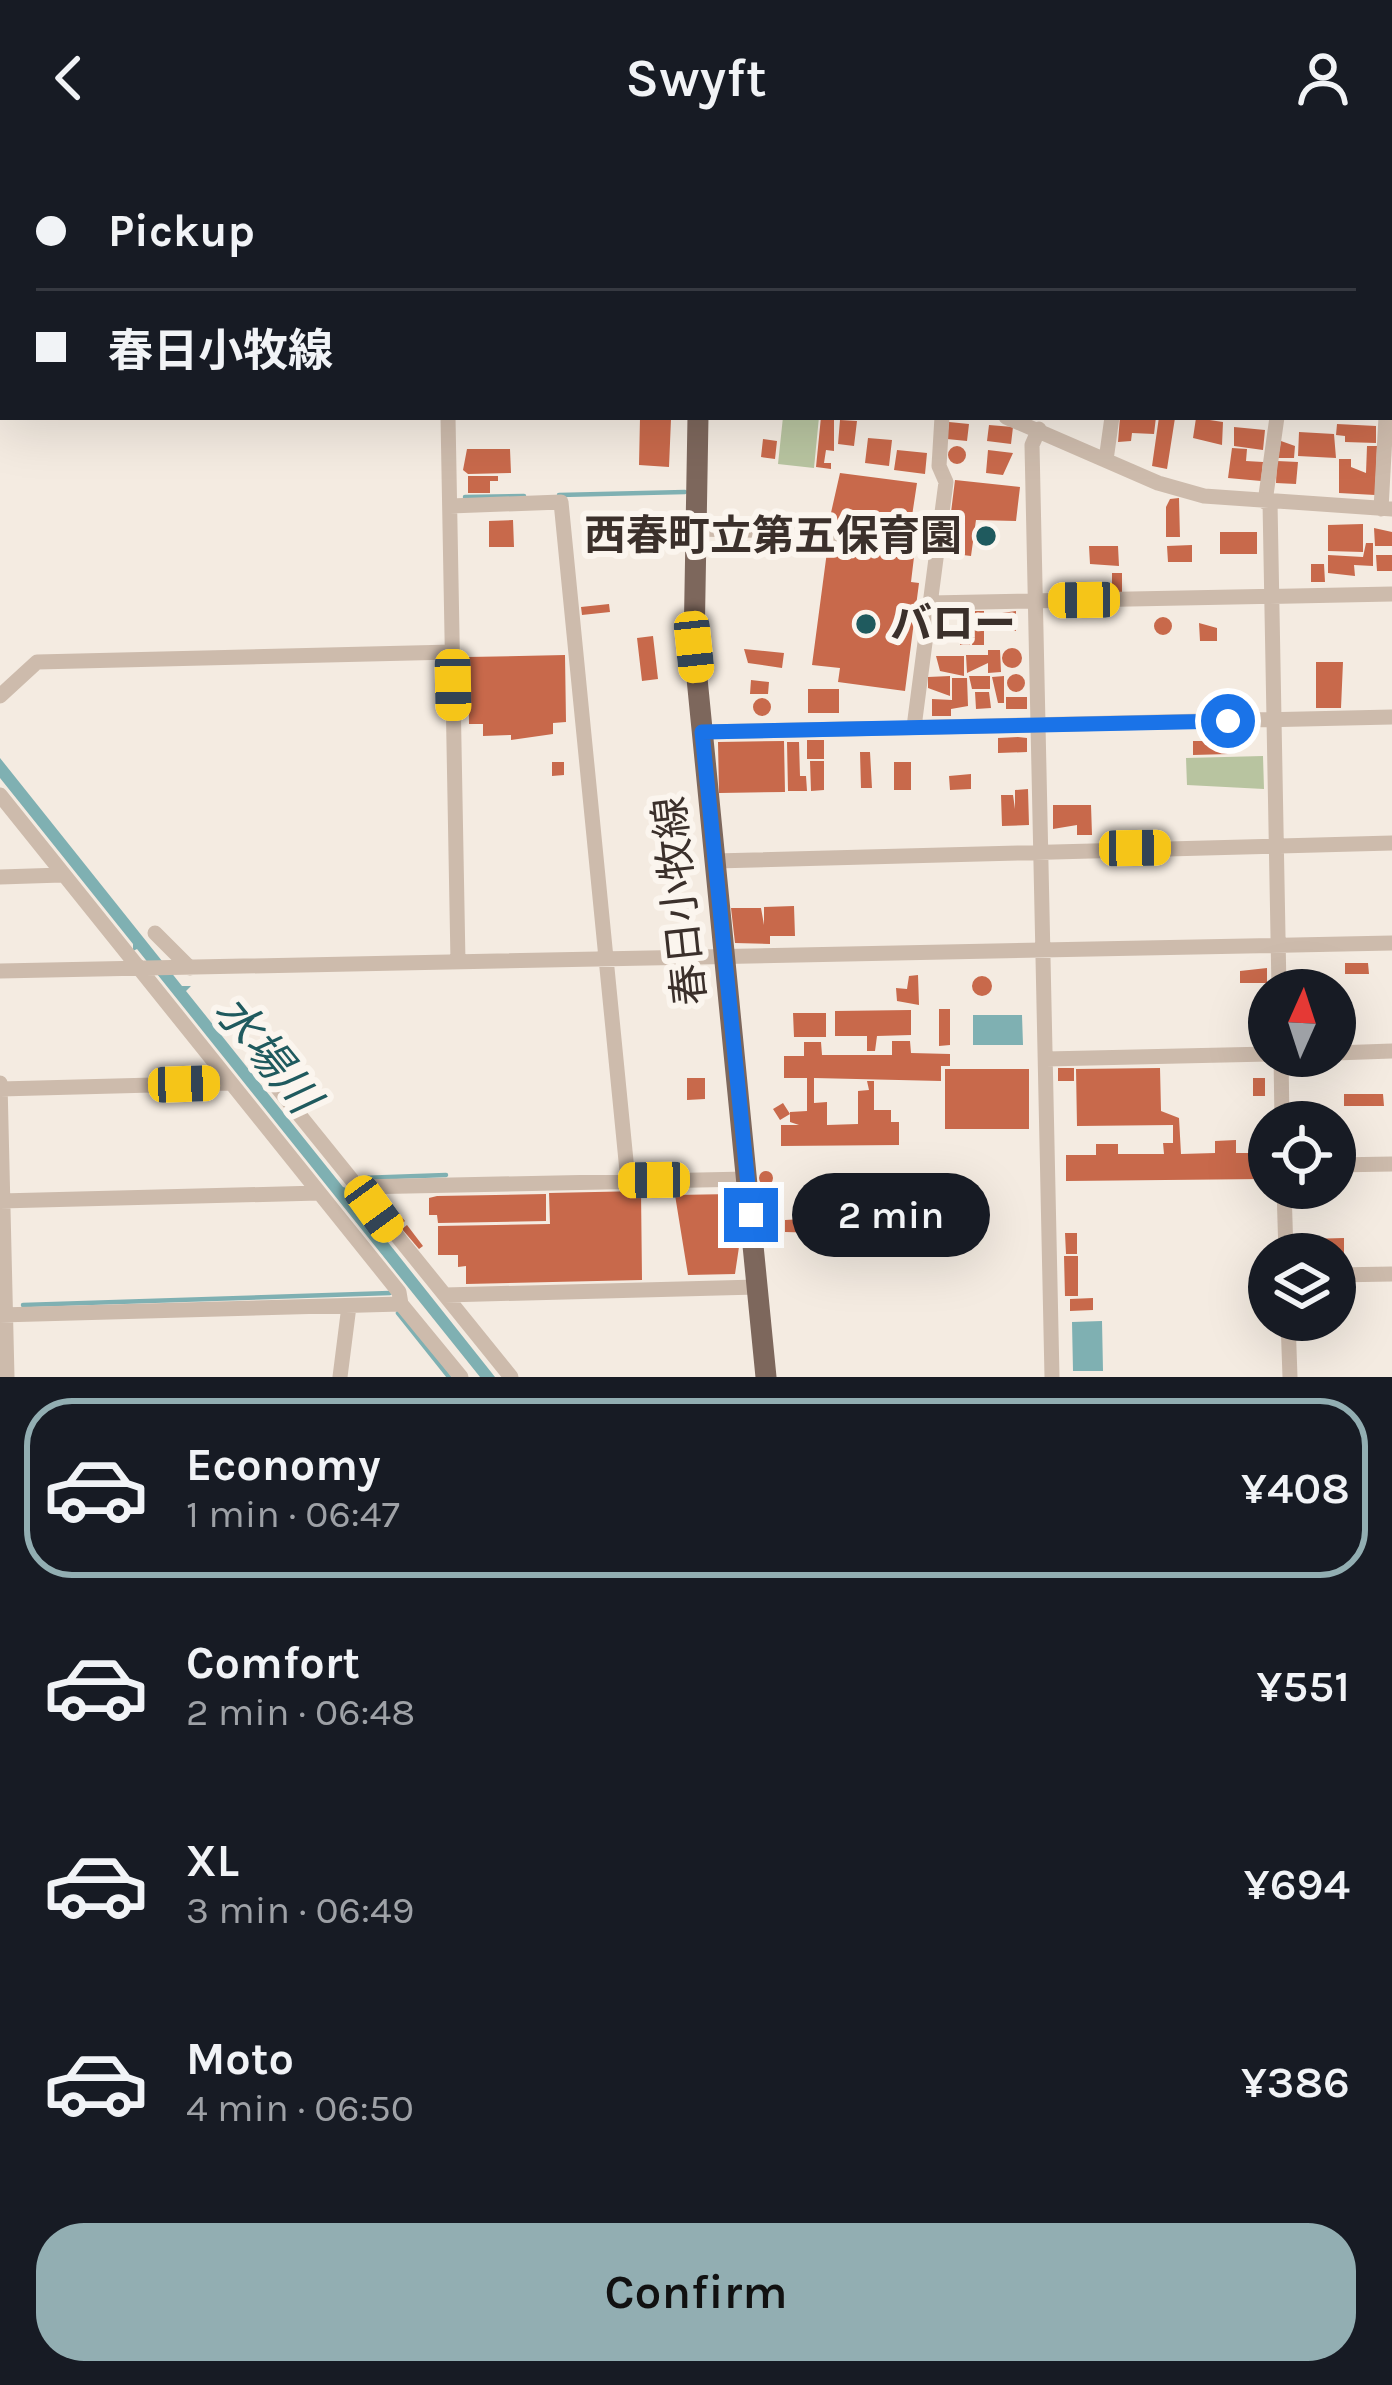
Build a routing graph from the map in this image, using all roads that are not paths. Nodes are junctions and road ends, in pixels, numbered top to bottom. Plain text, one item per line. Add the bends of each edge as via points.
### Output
1 (448, 420) edge
2 (698, 420) edge
3 (942, 420) edge
4 (1014, 420) edge
5 (1112, 420) edge
6 (1277, 420) edge
7 (1386, 420) edge
8 (1039, 429) junction
9 (1106, 460) junction
10 (1268, 502) junction
11 (450, 506) junction
12 (1386, 509) edge
13 (694, 529) junction
14 (937, 550) junction
15 (1392, 594) edge
16 (1273, 596) junction
17 (1036, 601) junction
18 (930, 603) junction
19 (453, 652) junction
20 (0, 696) edge
21 (1392, 717) edge
22 (1276, 720) junction
23 (1038, 725) junction
24 (914, 727) junction
25 (702, 732) junction
26 (0, 795) edge
27 (1392, 843) edge
28 (1278, 845) junction
29 (1040, 851) junction
30 (715, 861) junction
31 (62, 875) junction
32 (0, 877) edge
33 (155, 933) dead end
34 (1392, 943) edge
35 (1277, 946) junction
36 (1043, 949) junction
37 (725, 956) junction
38 (606, 959) junction
39 (458, 962) junction
40 (141, 968) junction
41 (188, 968) junction
42 (1278, 969) edge
43 (0, 971) edge
44 (1392, 1051) edge
45 (1356, 1052) edge
46 (1248, 1054) edge
47 (1046, 1059) junction
48 (230, 1083) junction
49 (276, 1085) dead end
50 (0, 1086) edge
51 (1392, 1164) edge
52 (1356, 1165) edge
53 (747, 1179) junction
54 (628, 1181) junction
55 (358, 1187) junction
56 (319, 1193) junction
57 (1, 1201) edge
58 (1392, 1274) edge
59 (1356, 1275) edge
60 (757, 1287) junction
61 (446, 1295) junction
62 (401, 1304) junction
63 (349, 1306) junction
64 (3, 1315) edge
65 (1289, 1341) edge
66 (7, 1377) edge
67 (340, 1377) edge
68 (461, 1377) edge
69 (511, 1377) edge
70 (766, 1377) edge
71 (1052, 1377) edge
72 (1290, 1377) edge

1 - 11 street
2 - 13 main road, 春日小牧線
3 - 14 street via 946,482
4 - 8 street
5 - 9 street
6 - 10 street
7 - 12 street
8 - 9 street
8 - 17 street via 1032,445
9 - 10 street via 1204,496
10 - 12 street
10 - 16 street
11 - 19 street
11 - 38 street via 561,502
13 - 14 street via 790,531
13 - 25 main road, 春日小牧線
14 - 18 street
15 - 16 street
16 - 17 street
16 - 22 street
17 - 18 street
17 - 23 street
18 - 24 street
19 - 20 street via 38,662
19 - 39 street
21 - 22 street
22 - 23 street
22 - 28 street
23 - 24 street
23 - 29 street
24 - 25 street
25 - 30 main road, 春日小牧線
26 - 31 street
27 - 28 street
28 - 29 street
28 - 35 street
29 - 30 street
29 - 36 street
30 - 37 main road, 春日小牧線
31 - 32 street
31 - 40 street
33 - 41 street
34 - 35 street
35 - 36 street
35 - 42 street
36 - 37 street
36 - 47 street
37 - 38 street
37 - 53 main road, 春日小牧線
38 - 39 street
38 - 54 street
39 - 41 street
40 - 41 street
40 - 43 street
40 - 48 street
44 - 45 street
46 - 47 street
47 - 71 street
48 - 50 street
48 - 56 street
49 - 55 street
50 - 57 street
51 - 52 street
53 - 54 street
53 - 60 main road, 春日小牧線
54 - 55 street
55 - 61 street
56 - 57 street
56 - 62 street
57 - 64 street
58 - 59 street
60 - 61 street
60 - 70 main road, 春日小牧線
61 - 69 street
62 - 63 street
62 - 68 street
63 - 64 street
63 - 67 street
64 - 66 street
65 - 72 street

